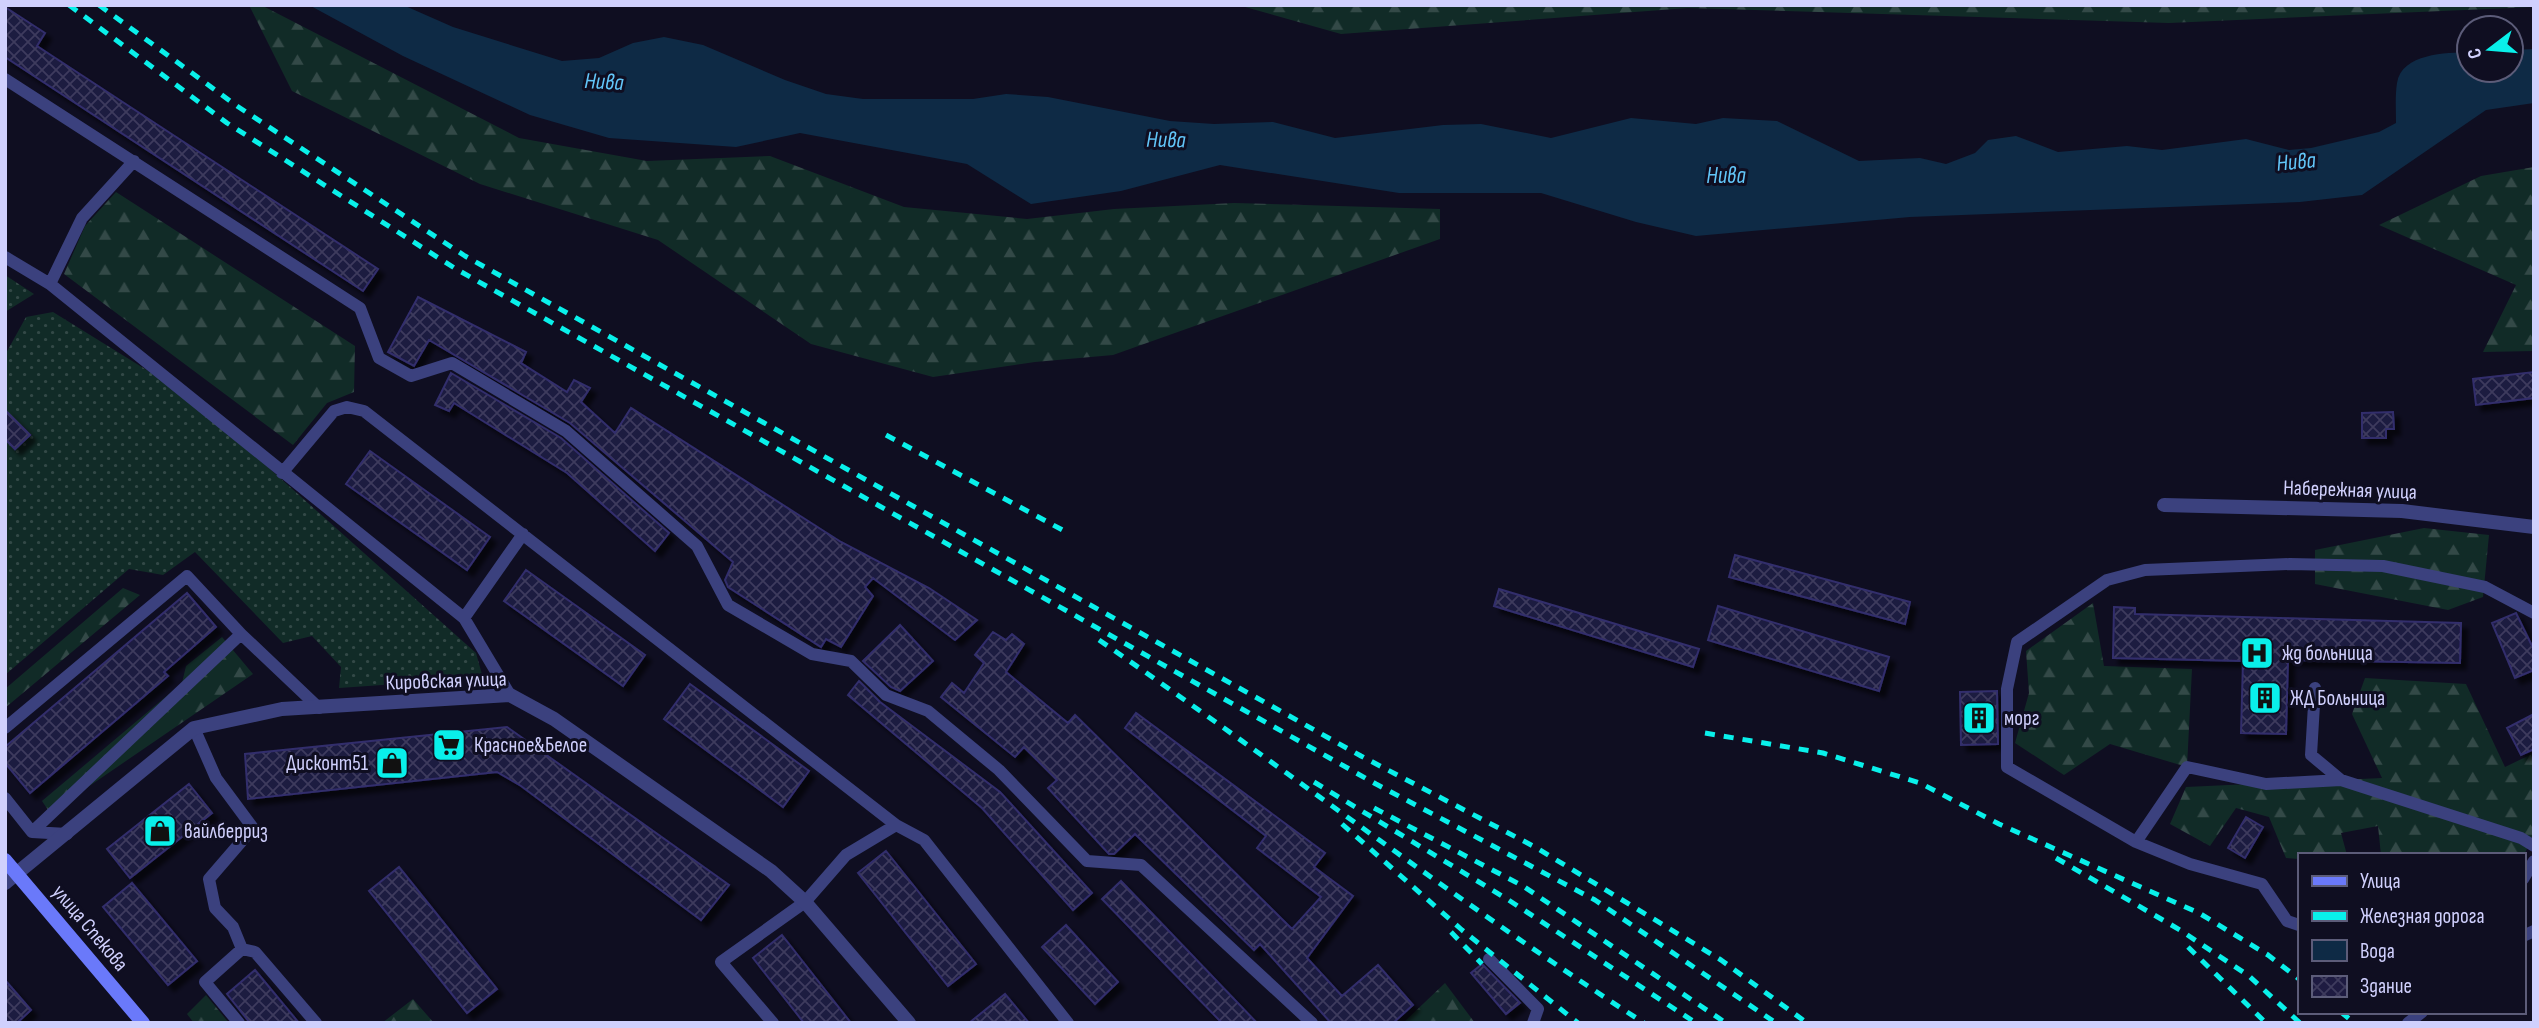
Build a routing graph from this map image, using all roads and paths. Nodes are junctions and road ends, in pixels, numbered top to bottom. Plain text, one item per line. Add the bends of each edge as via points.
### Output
1 (5, 79) edge
2 (134, 161) junction
3 (5, 257) edge
4 (50, 284) junction
5 (282, 473) junction
6 (2164, 505) dead end
7 (2534, 527) edge
8 (523, 534) junction
9 (2534, 613) edge
10 (464, 618) junction
11 (241, 634) junction
12 (2315, 688) dead end
13 (510, 695) junction
14 (319, 708) junction
15 (194, 728) junction
16 (5, 729) edge
17 (2341, 780) junction
18 (5, 798) edge
19 (896, 825) junction
20 (32, 832) junction
21 (67, 834) junction
22 (2136, 842) junction
23 (2534, 846) edge
24 (5, 860) edge
25 (11, 878) edge
26 (805, 902) junction
27 (2298, 925) edge
28 (242, 949) junction
29 (1489, 959) dead end
30 (143, 1023) edge
31 (239, 1023) edge
32 (316, 1023) edge
33 (773, 1023) edge
34 (909, 1023) edge
35 (1068, 1023) edge
36 (1312, 1023) edge
37 (1533, 1023) edge

1 - 2 lane
2 - 4 lane via 82,219
2 - 36 lane via 360,308 379,358 411,376 452,363 566,431 697,546 728,605 812,654 850,661 886,695 928,711 999,770 1087,861 1141,865
3 - 4 lane
4 - 5 lane
5 - 8 lane via 334,411 347,407 364,411
5 - 10 lane
6 - 7 street, Набережная улица via 2402,511
8 - 10 lane
8 - 19 lane
9 - 22 lane via 2484,587 2383,566 2290,564 2145,570 2107,580 2017,642 2007,689 2007,767
10 - 13 lane
11 - 14 lane
11 - 16 lane via 187,576
11 - 20 lane
12 - 17 lane via 2311,755
13 - 14 street, Кировская улица
13 - 26 street, Кировская улица via 554,719 760,863
14 - 15 street, Кировская улица via 270,711
15 - 21 street, Кировская улица
15 - 28 lane via 216,778 253,828 209,879 215,908 233,927
17 - 22 lane via 2266,784 2188,767
17 - 23 lane
18 - 20 lane
19 - 26 lane via 846,855
19 - 35 lane via 924,840
20 - 21 lane
21 - 25 street, Кировская улица
22 - 27 lane via 2190,864 2262,884 2287,921
24 - 25 main road, улица Спекова
25 - 30 main road, улица Спекова
26 - 33 lane via 721,962
26 - 34 street, Кировская улица
28 - 31 lane via 205,982
28 - 32 lane via 255,952
29 - 37 lane via 1538,1009

